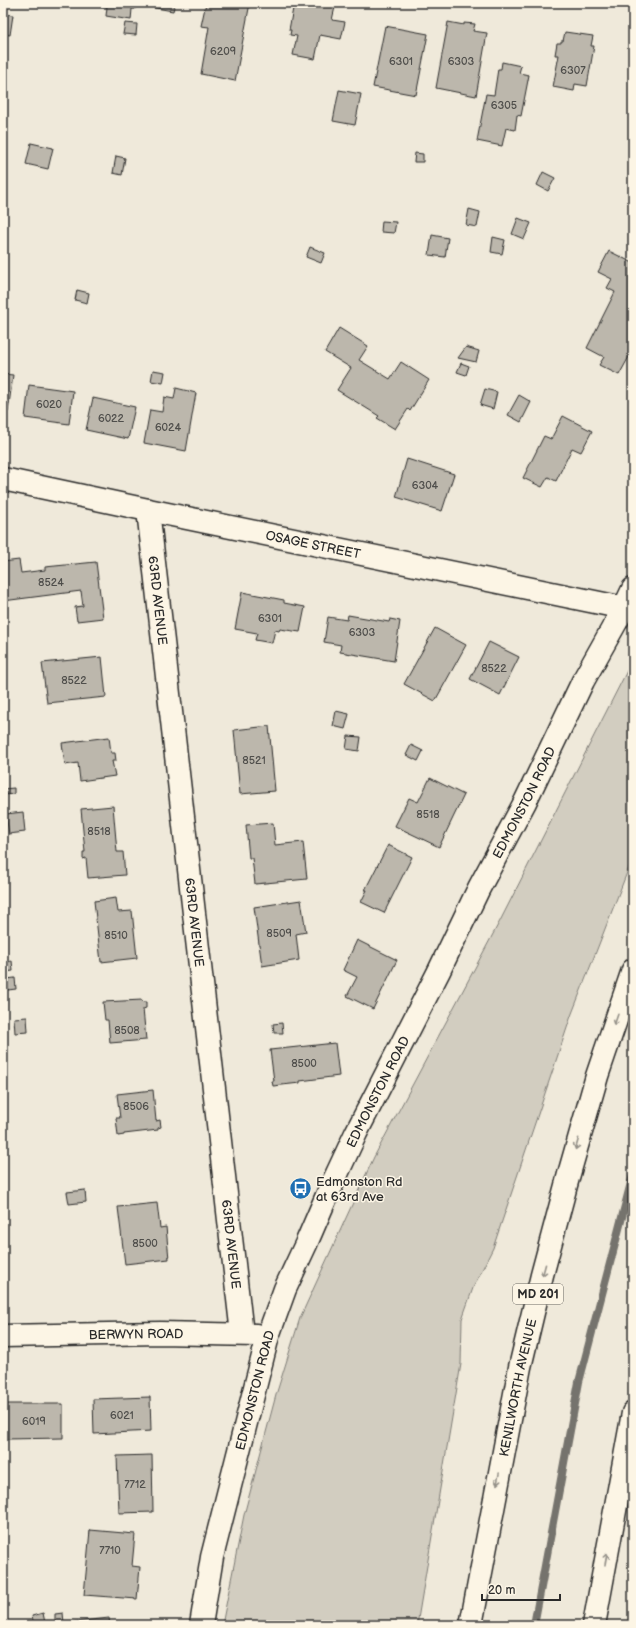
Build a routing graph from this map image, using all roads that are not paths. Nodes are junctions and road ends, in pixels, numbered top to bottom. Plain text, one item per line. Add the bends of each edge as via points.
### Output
1 (3, 479) edge
2 (148, 510) junction
3 (629, 598) edge
4 (633, 970) edge
5 (242, 1334) junction
6 (3, 1336) edge
7 (268, 1336) junction
8 (633, 1413) edge
9 (201, 1625) edge
10 (471, 1625) edge
11 (594, 1625) edge

1 - 2 street, OSAGE STREET
2 - 3 street, OSAGE STREET
2 - 5 street, 63RD AVENUE
3 - 7 street, EDMONSTON ROAD via 582,681 525,802 356,1133 285,1289
4 -> 10 street, KENILWORTH AVENUE / MD 201 via 597,1076 542,1275 520,1367
5 - 6 street, BERWYN ROAD
5 - 7 street, BERWYN ROAD
7 - 9 street, EDMONSTON ROAD via 212,1556
11 -> 8 street

